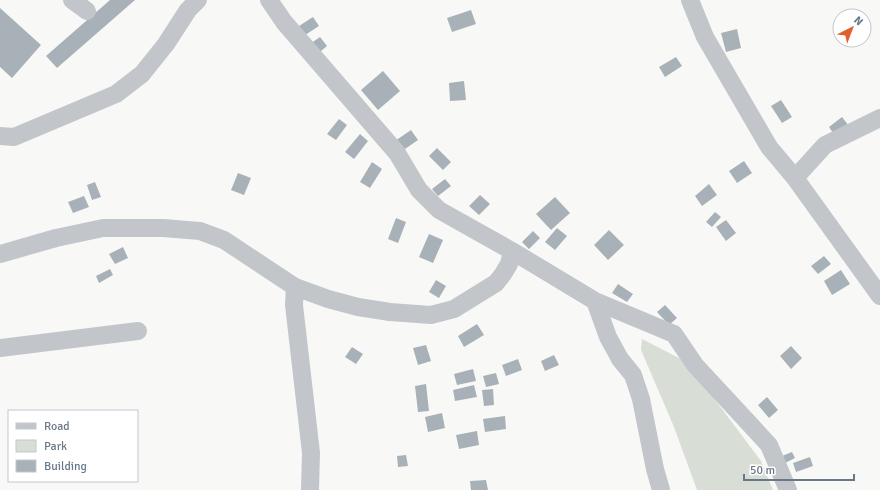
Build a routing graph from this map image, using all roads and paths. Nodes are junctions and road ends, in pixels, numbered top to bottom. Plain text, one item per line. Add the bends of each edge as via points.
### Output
1 (72, 0) edge
2 (198, 0) edge
3 (269, 0) edge
4 (690, 0) edge
5 (87, 11) dead end
6 (880, 118) edge
7 (0, 136) edge
8 (795, 178) junction
9 (512, 251) junction
10 (0, 254) edge
11 (295, 287) junction
12 (880, 296) edge
13 (595, 301) junction
14 (138, 331) dead end
15 (0, 348) edge
16 (310, 490) edge
17 (661, 490) edge
18 (788, 490) edge

1 - 5 street
2 - 7 street via 142,74 116,94 14,137
3 - 9 street via 284,22 397,153 419,190 439,210
4 - 8 street via 705,37 765,140
6 - 8 street via 825,145
8 - 12 street
9 - 11 street via 509,264 496,282 454,309 431,315 358,307 328,300
9 - 13 street
10 - 11 street via 103,228 200,231 224,240
11 - 16 street via 294,305 310,453
13 - 17 street via 608,337 620,359 633,375 641,399
13 - 18 street via 674,334 695,365 769,445
14 - 15 street

